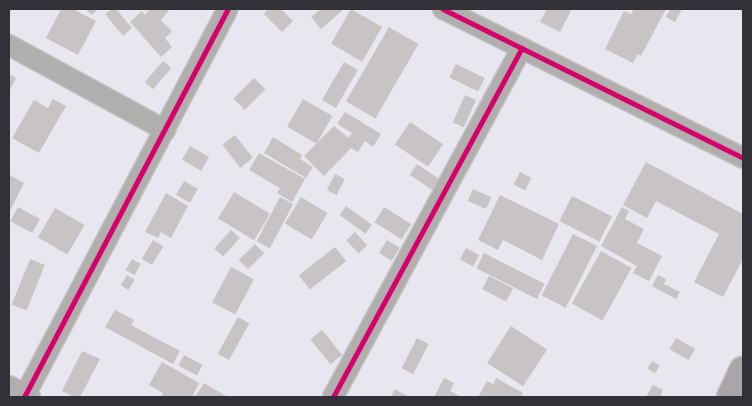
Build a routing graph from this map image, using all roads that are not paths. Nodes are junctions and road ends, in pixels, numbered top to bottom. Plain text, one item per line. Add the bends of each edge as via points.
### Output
1 (228, 9) edge
2 (442, 9) edge
3 (9, 45) edge
4 (522, 48) junction
5 (165, 130) junction
6 (743, 158) edge
7 (22, 394) edge
8 (333, 397) edge

1 - 5 street
2 - 4 street
3 - 5 street
4 - 6 street
4 - 8 street
5 - 7 street

